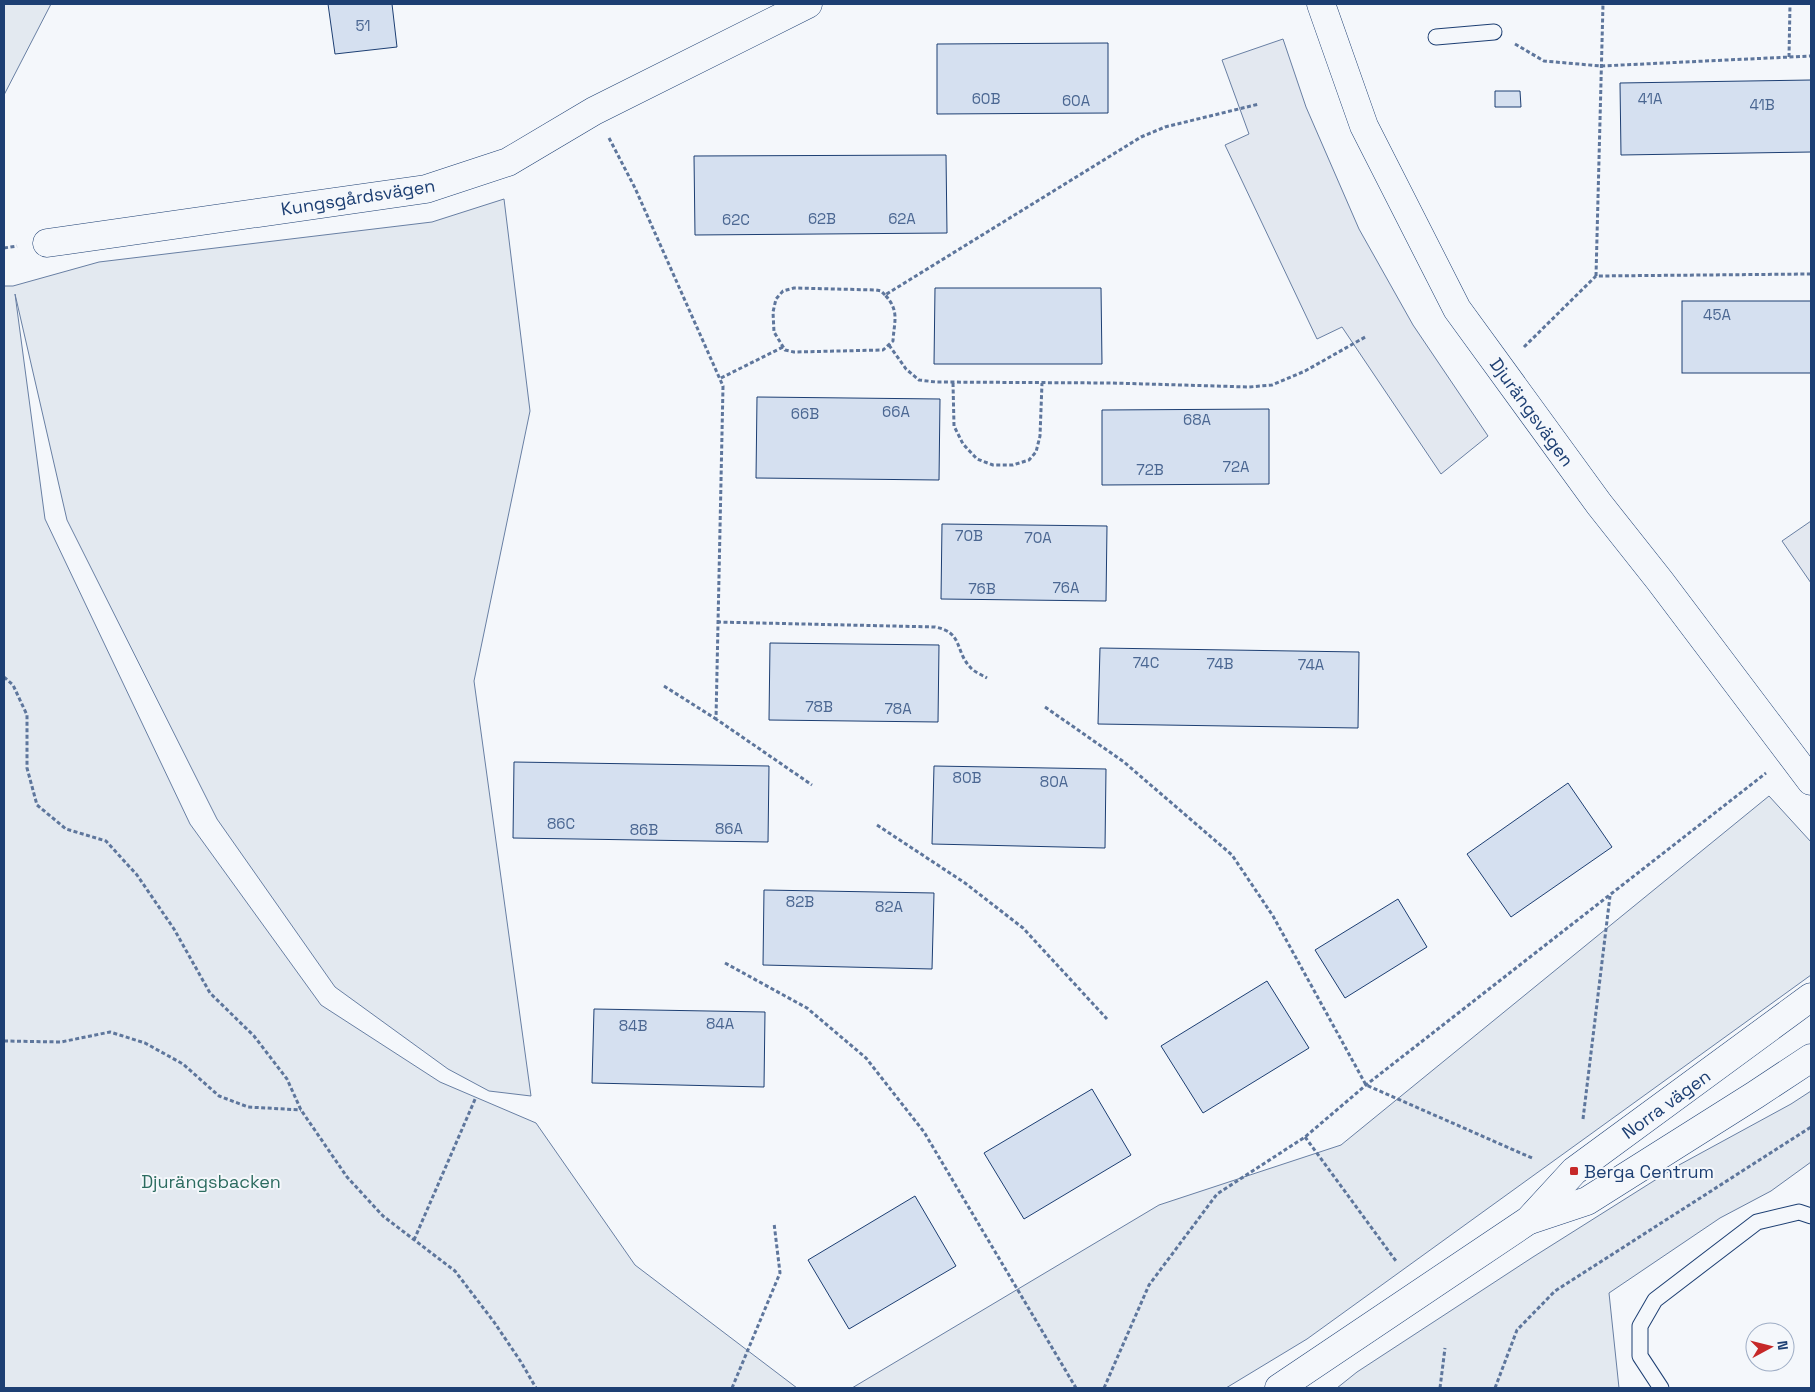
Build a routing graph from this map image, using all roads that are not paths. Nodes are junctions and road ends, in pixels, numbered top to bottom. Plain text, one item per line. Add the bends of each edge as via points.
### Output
1 (808, 4) edge
2 (1321, 4) edge
3 (1494, 32) road end
4 (1436, 37) dead end
5 (47, 243) dead end
6 (1811, 781) edge
7 (1811, 997) edge
8 (1811, 1058) edge
9 (1811, 1216) edge
10 (1529, 1220) junction
11 (1279, 1388) edge
12 (1661, 1388) edge

1 - 5 street, Kungsgårdsvägen via 594,111 508,162 426,189
2 - 6 street, Djurängsvägen via 1364,126 1457,309 1599,504
3 - 4 lane
7 - 10 street, Norra vägen via 1574,1171
8 - 10 street, Norra vägen via 1587,1201
9 - 12 lane via 1799,1212 1757,1222 1655,1300 1640,1326 1640,1356
10 - 11 street, Norra vägen

